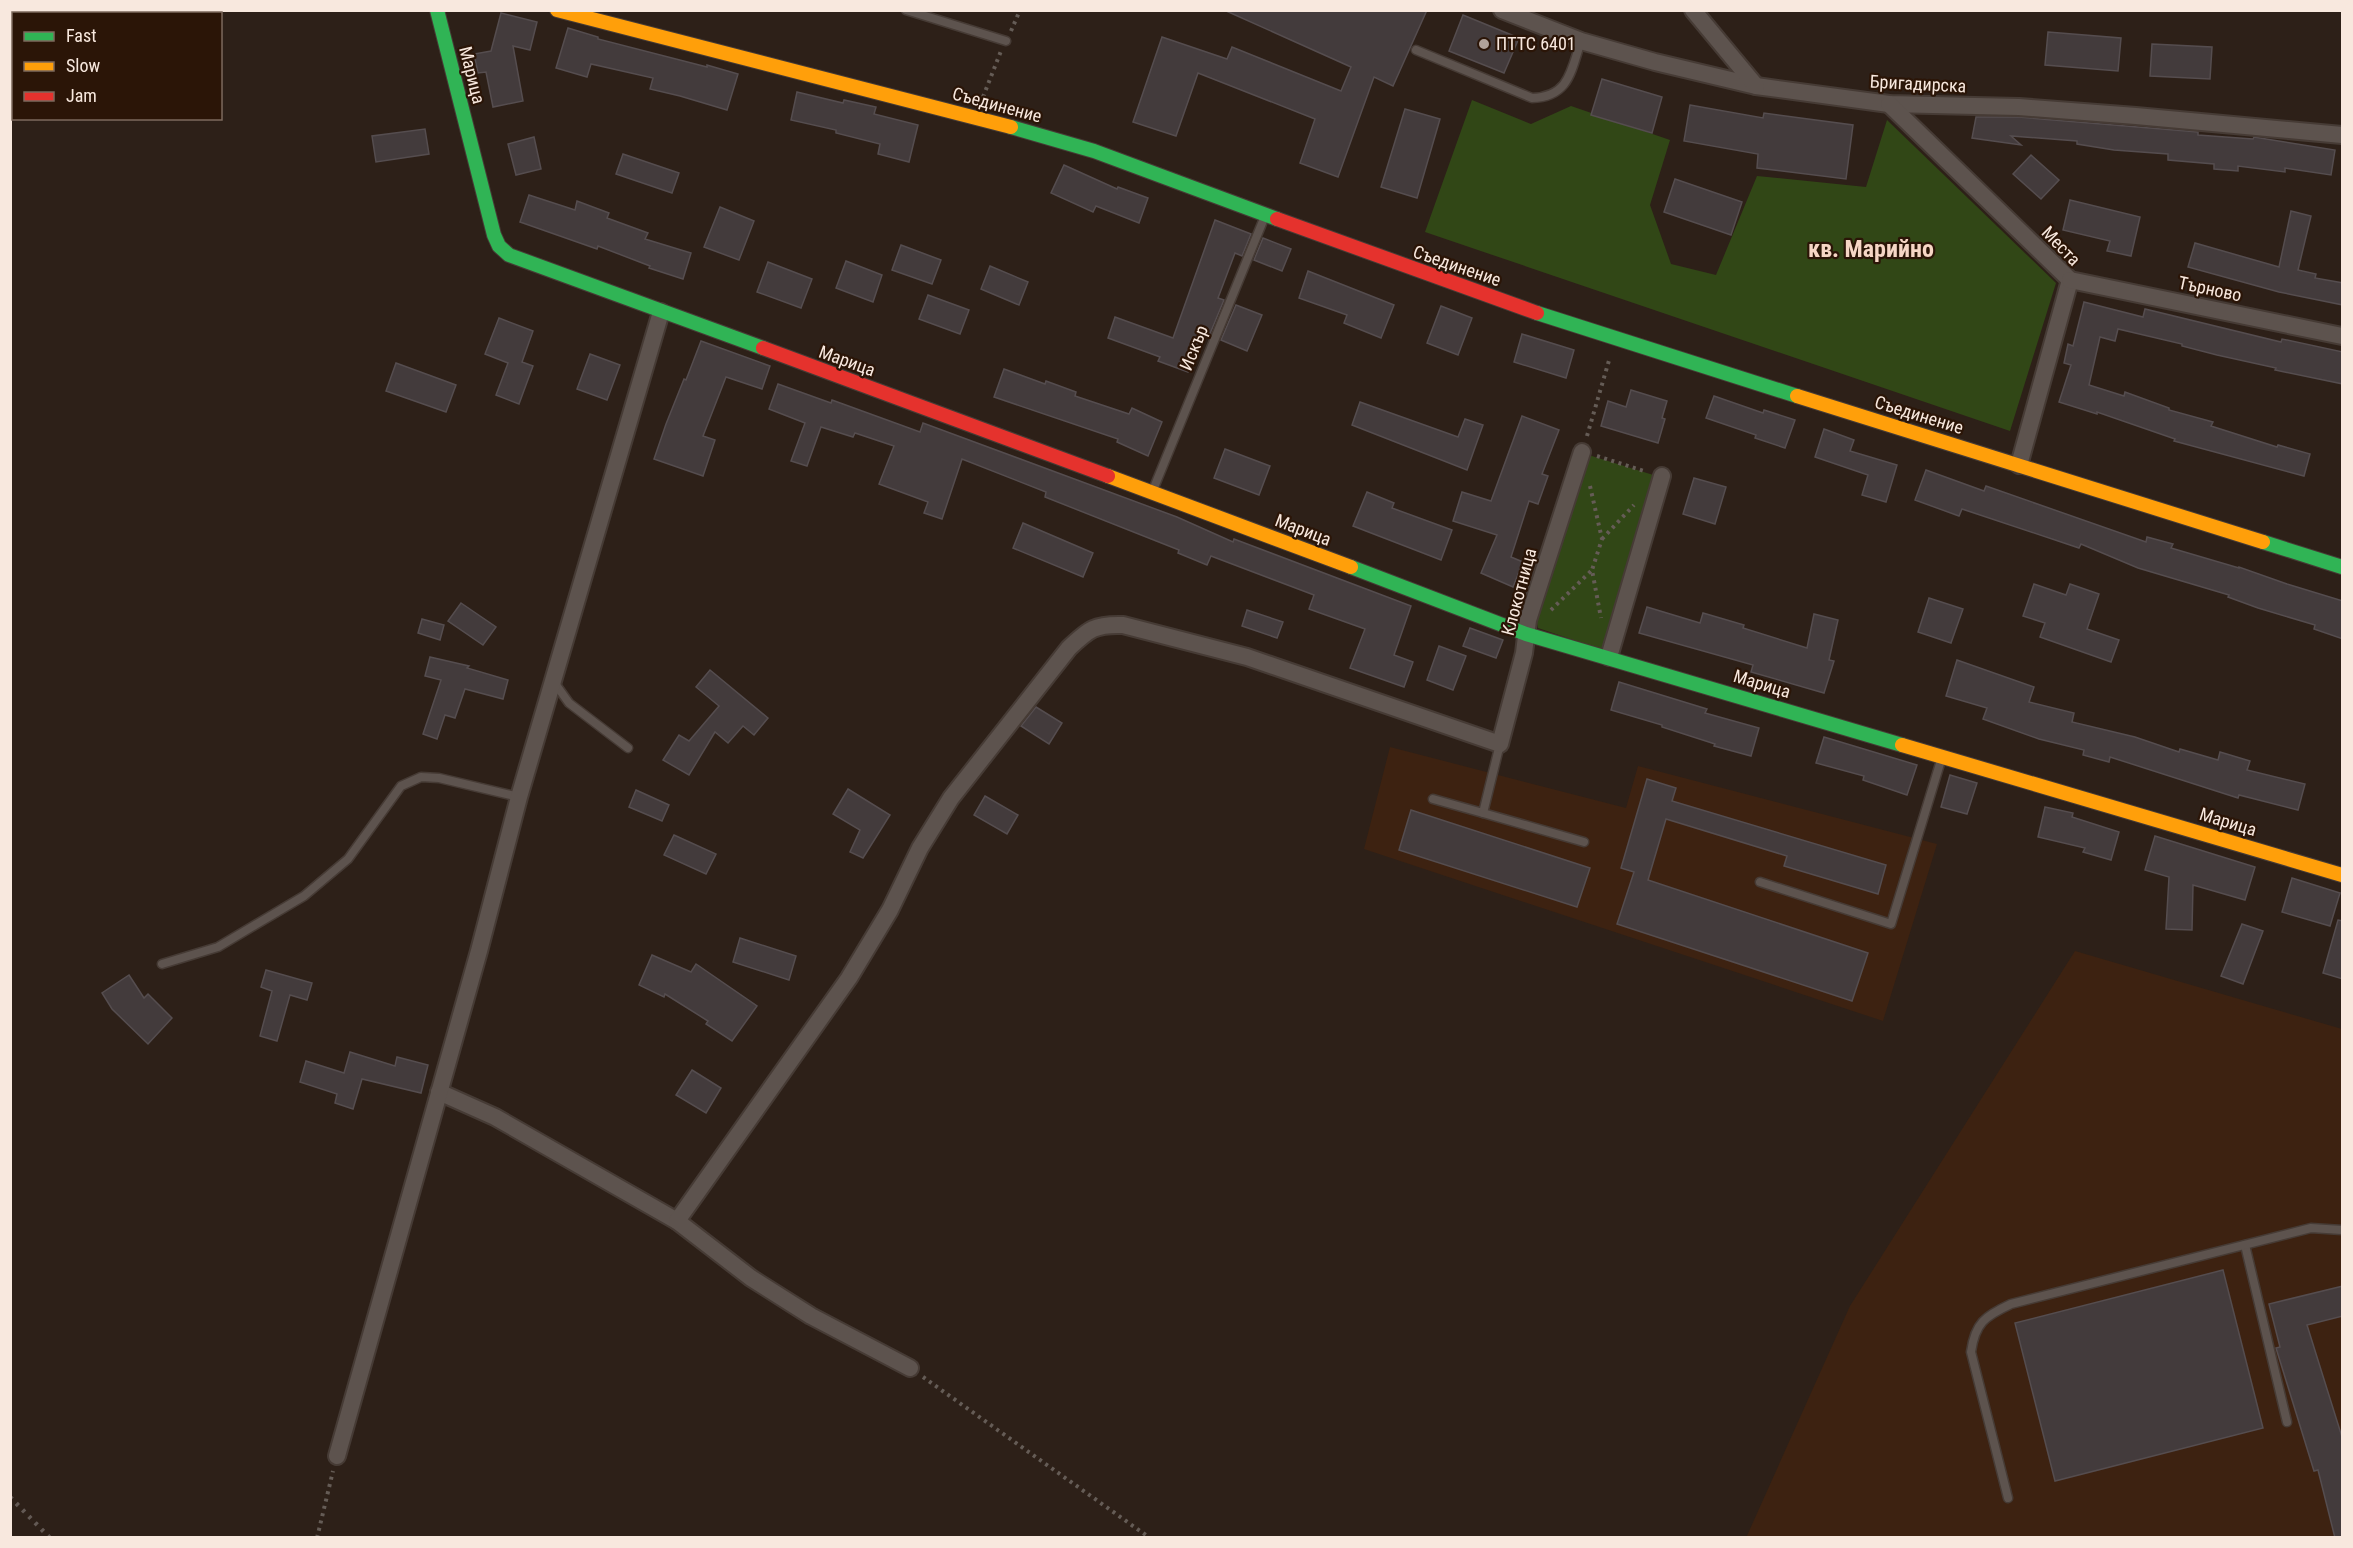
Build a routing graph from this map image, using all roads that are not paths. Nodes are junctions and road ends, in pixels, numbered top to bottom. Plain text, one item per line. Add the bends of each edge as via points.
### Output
1 (437, 10) edge
2 (557, 10) edge
3 (906, 10) edge
4 (1502, 10) edge
5 (1693, 10) edge
6 (1005, 41) road end
7 (1581, 41) junction
8 (1416, 50) dead end
9 (1755, 86) junction
10 (1889, 104) junction
11 (2343, 135) edge
12 (1265, 215) junction
13 (2070, 280) junction
14 (662, 312) junction
15 (2343, 336) edge
16 (1582, 452) road end
17 (2019, 465) junction
18 (1662, 476) road end
19 (1152, 492) junction
20 (2343, 567) edge
21 (1526, 634) junction
22 (1609, 657) junction
23 (553, 681) junction
24 (1500, 744) junction
25 (628, 748) dead end
26 (1942, 756) junction
27 (519, 798) junction
28 (1433, 799) dead end
29 (1483, 813) junction
30 (1584, 842) dead end
31 (2343, 875) edge
32 (1760, 882) dead end
33 (162, 964) dead end
34 (439, 1092) junction
35 (677, 1221) junction
36 (2343, 1230) edge
37 (2245, 1245) junction
38 (909, 1368) road end
39 (2287, 1422) dead end
40 (337, 1456) road end
41 (2008, 1498) dead end

1 - 14 street, Марица via 499,246 509,255
2 - 12 street, Съединение via 1095,151
3 - 6 lane
4 - 7 street, Бригадирска
5 - 9 street
7 - 8 lane via 1561,90 1545,98 1532,98
7 - 9 street, Бригадирска
9 - 10 street, Бригадирска
10 - 11 street, Бригадирска via 2019,107
10 - 13 street, Места
12 - 17 street, Съединение via 1489,297
12 - 19 lane, Искър
13 - 15 street, Търново
13 - 17 street, Места
14 - 19 street, Марица
14 - 23 street
16 - 21 street, Клокотница
17 - 20 street, Съединение
18 - 22 street
19 - 21 street, Марица
21 - 22 street, Марица
21 - 24 street, Клокотница
22 - 26 street, Марица
23 - 25 lane via 569,703
23 - 27 street
24 - 29 lane
24 - 35 street via 1247,657 1123,625 1088,630 1069,648 951,798 849,978
26 - 31 street, Марица
26 - 32 lane via 1891,924
27 - 33 lane via 439,778 421,777 401,786 348,860 304,896 218,947
27 - 34 street
28 - 29 lane
29 - 30 lane
34 - 35 street via 495,1117
34 - 40 street
35 - 38 street via 751,1278 811,1316
36 - 37 lane via 2311,1228
37 - 39 lane
37 - 41 lane via 2011,1304 1980,1323 1971,1352

